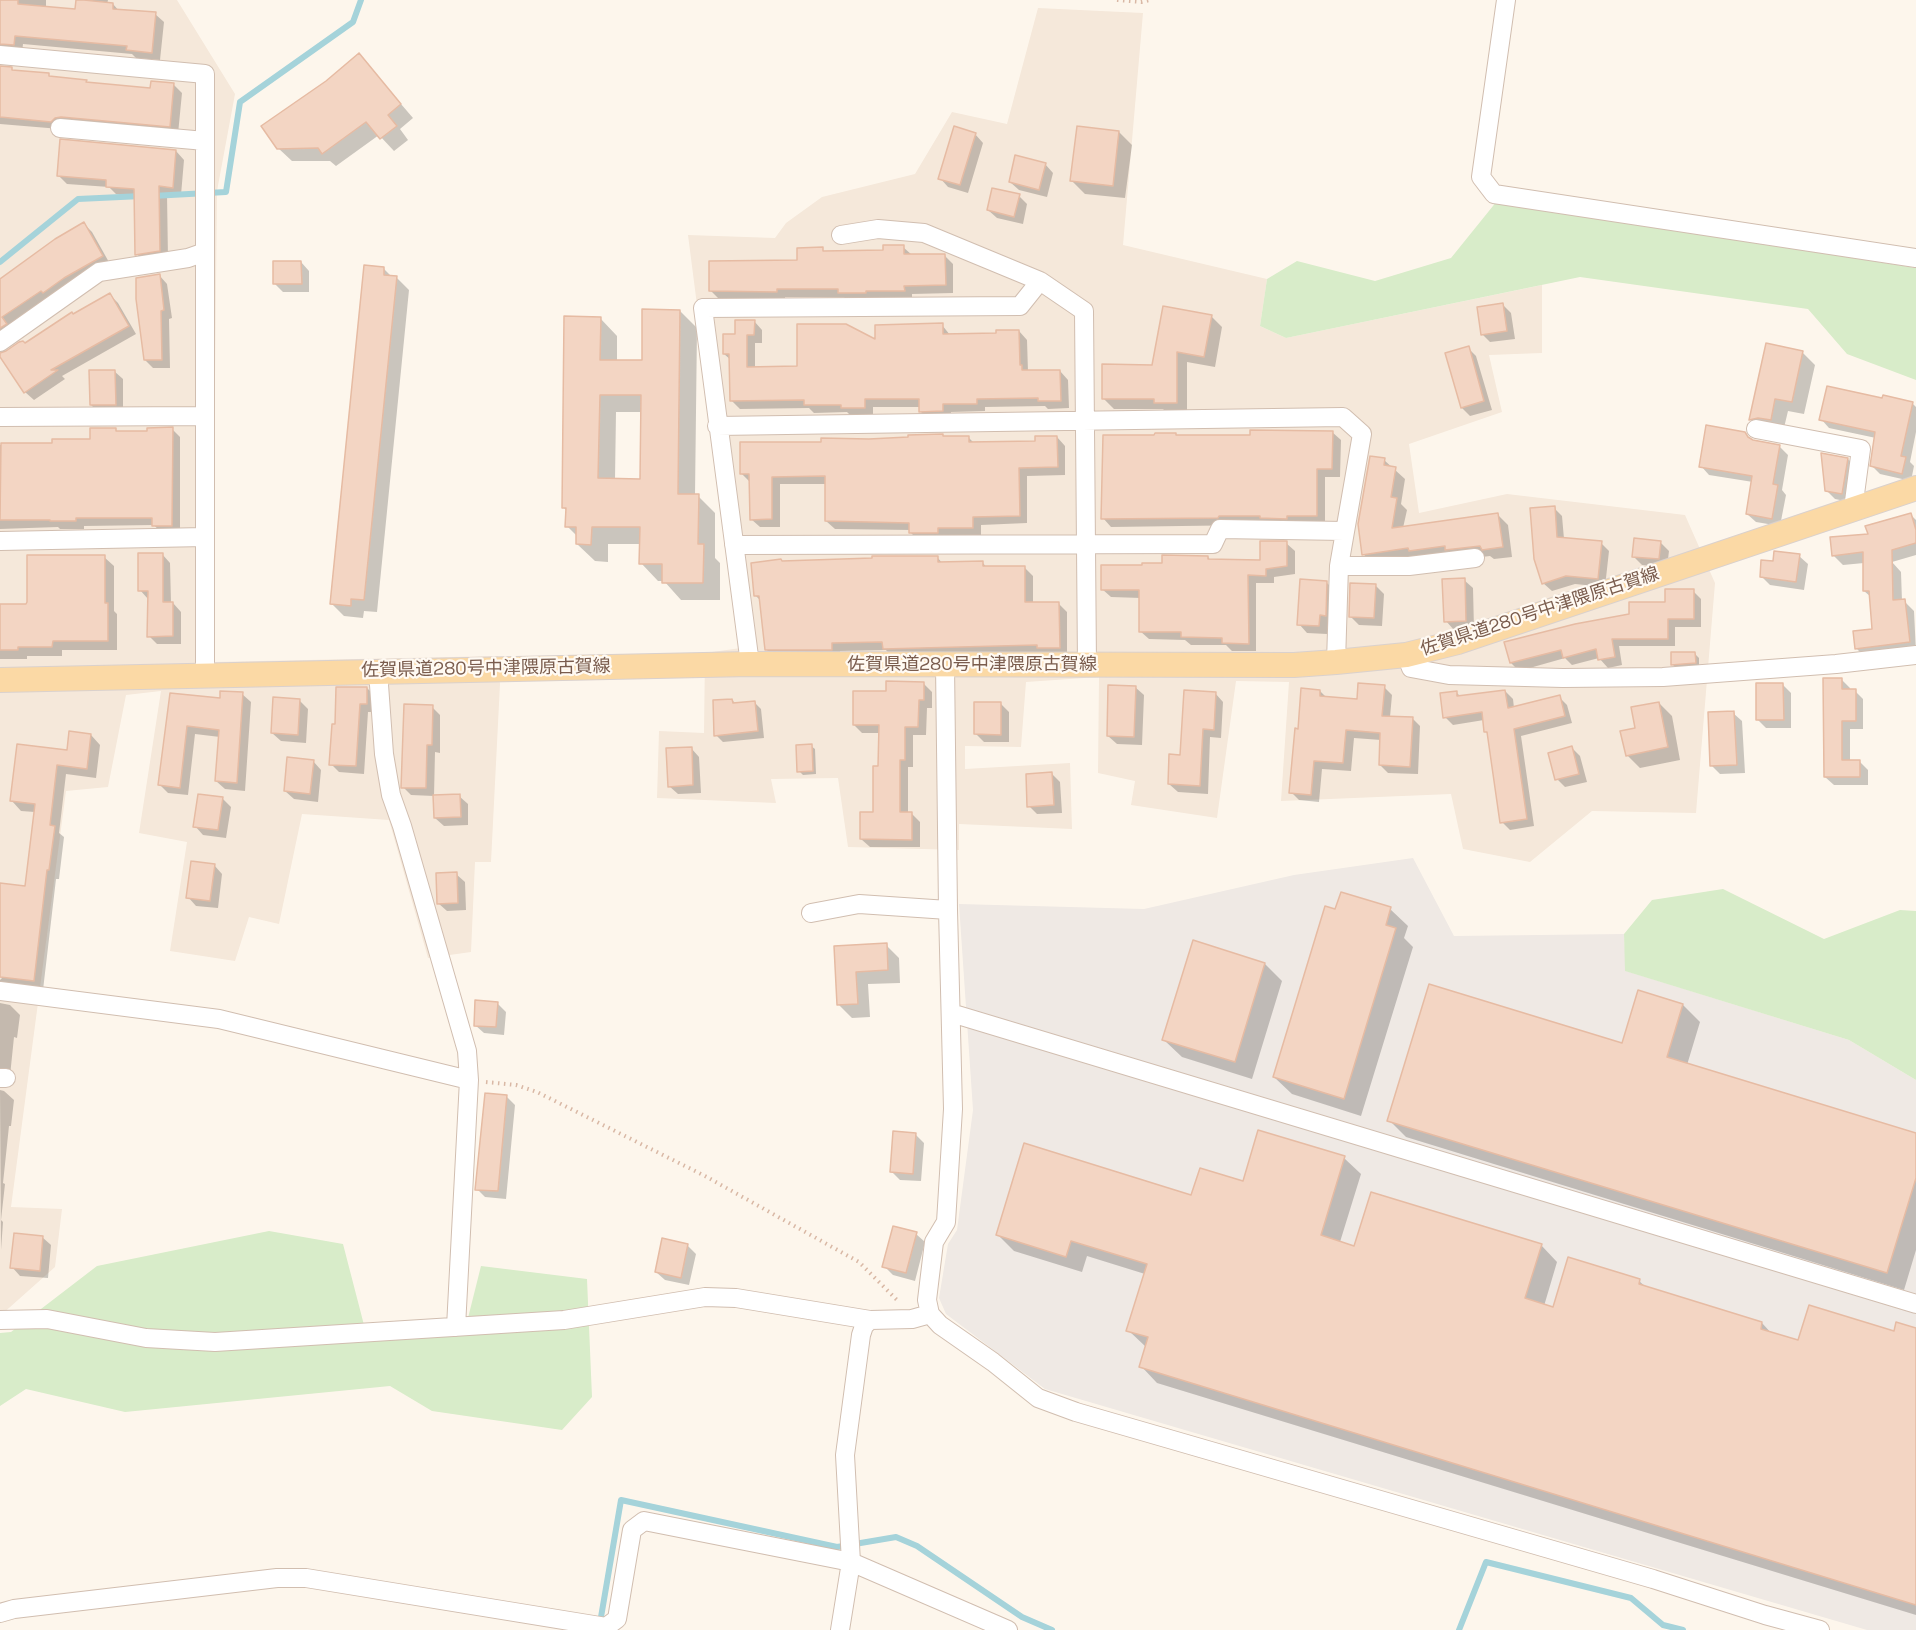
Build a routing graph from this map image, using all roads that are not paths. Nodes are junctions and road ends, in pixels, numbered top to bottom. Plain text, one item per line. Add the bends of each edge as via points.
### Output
1 (1506, 0) edge
2 (0, 55) edge
3 (60, 128) dead end
4 (205, 141) junction
5 (841, 235) dead end
6 (205, 252) junction
7 (1916, 258) edge
8 (1040, 281) junction
9 (0, 342) edge
10 (205, 416) junction
11 (0, 417) edge
12 (1085, 421) junction
13 (717, 426) junction
14 (1756, 429) dead end
15 (1916, 488) edge
16 (1853, 509) junction
17 (1344, 531) junction
18 (205, 537) junction
19 (0, 541) edge
20 (1086, 544) junction
21 (734, 545) junction
22 (1474, 558) dead end
23 (1339, 566) junction
24 (1406, 655) junction
25 (1916, 656) edge
26 (1336, 662) junction
27 (750, 664) junction
28 (945, 665) junction
29 (1087, 665) junction
30 (378, 671) junction
31 (205, 675) junction
32 (0, 680) edge
33 (948, 910) junction
34 (811, 913) dead end
35 (0, 991) edge
36 (951, 1013) junction
37 (469, 1080) junction
38 (1916, 1304) edge
39 (930, 1314) junction
40 (0, 1320) edge
41 (870, 1320) junction
42 (456, 1327) junction
43 (851, 1562) junction
44 (0, 1613) edge
45 (840, 1630) edge
46 (1008, 1630) edge
47 (1820, 1630) edge

1 - 7 street via 1481,177 1494,194
2 - 4 street via 205,74
3 - 4 street
4 - 6 street
5 - 8 street via 878,229 924,234
6 - 9 street via 99,272
6 - 10 street
8 - 12 street via 1084,311
8 - 13 street via 1020,306 703,308
10 - 11 street
10 - 18 street
12 - 13 street
12 - 17 street via 1343,417 1362,434
12 - 20 street
13 - 21 street
14 - 16 street via 1861,449
15 - 16 main road, 佐賀県道280号中津隈原古賀線
16 - 24 main road, 佐賀県道280号中津隈原古賀線 via 1458,642
17 - 20 street via 1220,529 1213,544
17 - 23 street
18 - 19 street
18 - 31 street
20 - 21 street
20 - 29 street
21 - 27 street
22 - 23 street via 1408,566
23 - 26 street
24 - 25 street via 1411,668 1449,675 1563,678 1663,677
24 - 26 main road, 佐賀県道280号中津隈原古賀線
26 - 29 main road, 佐賀県道280号中津隈原古賀線
27 - 28 main road, 佐賀県道280号中津隈原古賀線
27 - 30 main road, 佐賀県道280号中津隈原古賀線
28 - 29 main road, 佐賀県道280号中津隈原古賀線
28 - 33 street
30 - 31 main road, 佐賀県道280号中津隈原古賀線
30 - 37 street via 391,795 467,1051
31 - 32 main road, 佐賀県道280号中津隈原古賀線
33 - 34 street via 859,904
33 - 36 street
35 - 37 street via 219,1019
36 - 38 street
36 - 39 street via 953,1109 946,1222 934,1242 927,1300
37 - 42 street
39 - 41 street via 912,1319
39 - 47 street via 1038,1398 1076,1412
40 - 42 street via 47,1319 146,1338 215,1342
41 - 42 street via 736,1298 705,1297 564,1320
41 - 43 street via 861,1335 845,1455
43 - 44 street via 644,1521 633,1530 617,1619 600,1626 306,1578 277,1578
43 - 45 street
43 - 46 street

